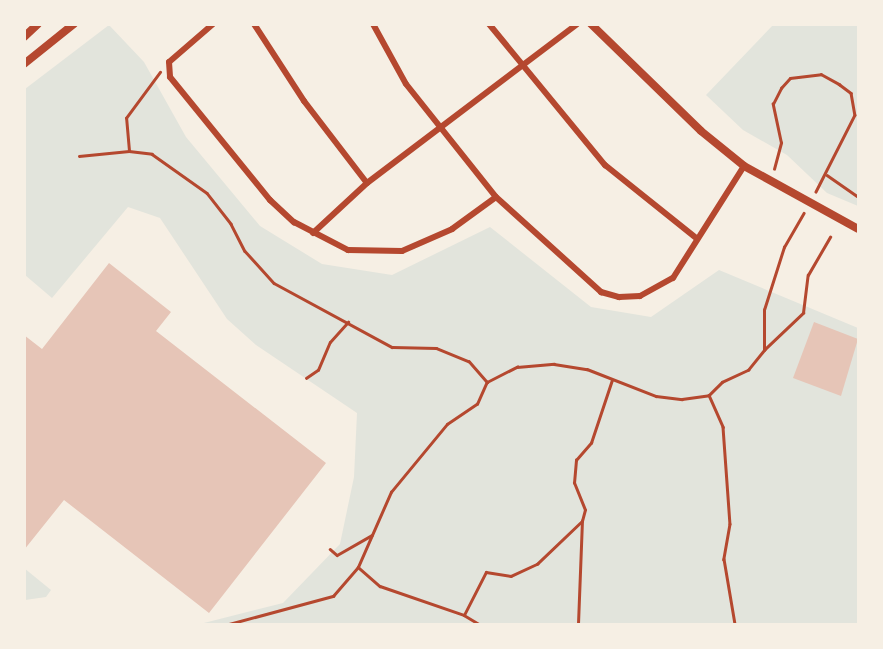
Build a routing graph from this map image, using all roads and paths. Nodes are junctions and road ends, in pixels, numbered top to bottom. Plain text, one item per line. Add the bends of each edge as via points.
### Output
1 (38, 24) edge
2 (74, 24) edge
3 (213, 24) edge
4 (254, 24) edge
5 (373, 24) edge
6 (489, 24) edge
7 (577, 24) edge
8 (591, 24) edge
9 (24, 37) edge
10 (169, 62) junction
11 (24, 64) edge
12 (521, 68) junction
13 (439, 129) junction
14 (128, 151) junction
15 (79, 156) dead end
16 (744, 166) junction
17 (827, 174) junction
18 (367, 183) junction
19 (770, 183) junction
20 (815, 195) dead end
21 (496, 197) junction
22 (859, 197) edge
23 (808, 206) dead end
24 (859, 229) edge
25 (313, 233) junction
26 (830, 236) dead end
27 (695, 237) junction
28 (348, 323) junction
29 (764, 350) junction
30 (306, 378) dead end
31 (612, 380) junction
32 (488, 382) junction
33 (709, 395) junction
34 (582, 521) junction
35 (372, 535) junction
36 (330, 549) dead end
37 (358, 567) junction
38 (464, 615) junction
39 (229, 625) edge
40 (479, 625) edge
41 (578, 625) edge
42 (735, 625) edge

1 - 9 street
2 - 11 street
3 - 10 street
4 - 18 street via 304,101
5 - 13 street via 406,84
6 - 12 street
7 - 12 street
8 - 16 street via 701,131
10 - 14 path via 126,118
10 - 25 street via 170,77 270,200
12 - 13 street
12 - 27 street via 605,165
13 - 18 street
13 - 21 street
14 - 15 path
14 - 28 path via 152,154 207,193 245,251 274,284
16 - 19 street
16 - 27 street
17 - 19 path via 855,115 851,93 821,74 790,78 773,104 781,143
17 - 20 path
17 - 22 path
18 - 25 street
19 - 24 street
21 - 25 street via 452,229 402,251 348,250
21 - 27 street via 601,292 619,297 658,290 673,278
23 - 29 path via 784,247 764,310
26 - 29 path via 808,275 803,313
28 - 30 path via 330,342 318,370
28 - 32 path via 392,347 436,348 469,361
29 - 33 path via 748,370 722,382
31 - 32 path via 587,369 554,365 517,367
31 - 33 path via 656,396
31 - 34 path via 591,443 576,460 574,483 585,510
32 - 35 path via 477,404 447,424 391,492
33 - 42 path via 723,427 730,524 724,559
34 - 38 path via 537,564 511,576 486,572
34 - 41 path
35 - 36 path via 337,555
35 - 37 path
37 - 38 path via 380,586
37 - 39 path via 333,596
38 - 40 path

